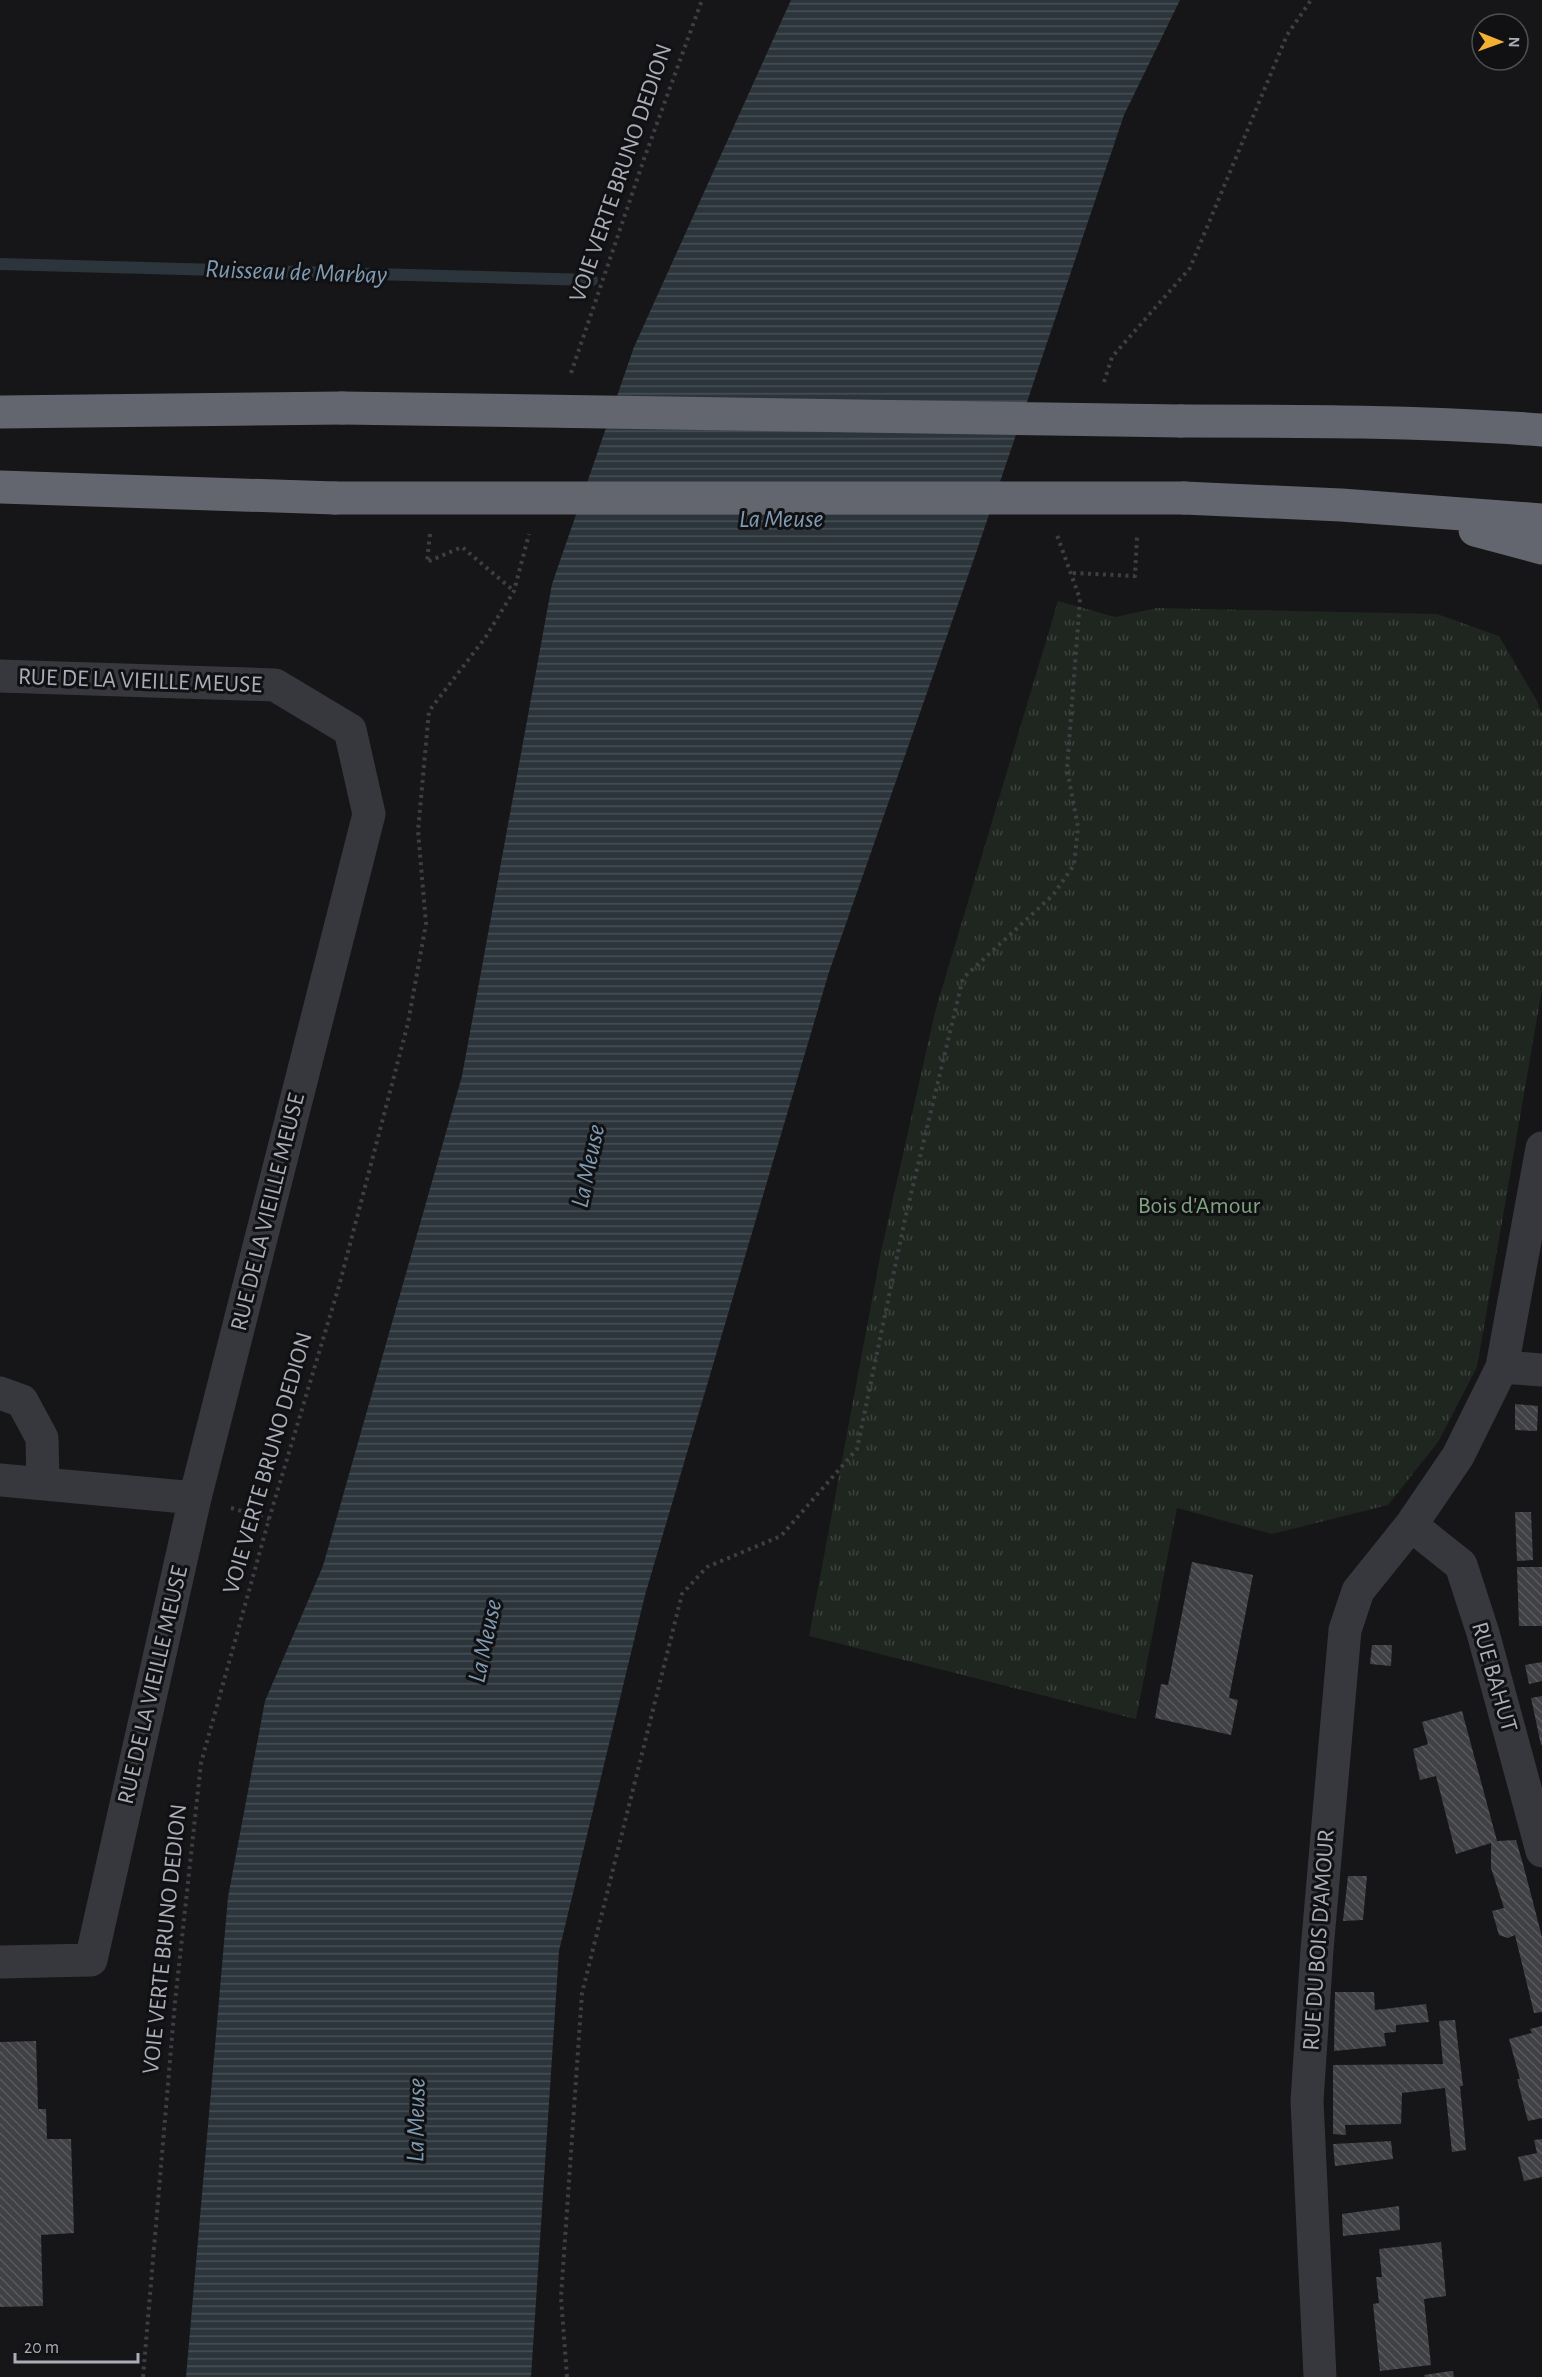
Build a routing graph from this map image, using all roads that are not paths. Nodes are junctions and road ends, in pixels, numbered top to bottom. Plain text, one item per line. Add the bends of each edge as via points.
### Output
1 (0, 412) edge
2 (1542, 423) edge
3 (1474, 425) junction
4 (1542, 430) edge
5 (0, 487) edge
6 (1341, 505) junction
7 (1542, 520) edge
8 (1542, 549) edge
9 (0, 676) edge
10 (1542, 1148) edge
11 (1538, 1187) edge
12 (1502, 1366) junction
13 (1542, 1370) edge
14 (0, 1394) edge
15 (0, 1480) edge
16 (43, 1484) junction
17 (195, 1498) junction
18 (1411, 1525) junction
19 (1542, 1851) edge
20 (0, 1962) edge
21 (1320, 2377) edge

1 - 3 highway, bridge via 342,408
2 - 3 highway
3 - 4 highway
5 - 6 highway, bridge via 335,498 1184,498
6 - 7 highway
6 - 8 highway via 1490,533
9 - 17 street, RUE DE LA VIEILLE MEUSE via 275,685 350,730 369,814
10 - 11 street, RUE DU BOIS D'AMOUR
11 - 12 street, RUE DU BOIS D'AMOUR
12 - 13 street
12 - 18 street, RUE DU BOIS D'AMOUR via 1458,1456
14 - 16 street via 22,1401 42,1438
15 - 16 street
16 - 17 street
17 - 20 street, RUE DE LA VIEILLE MEUSE via 91,1960
18 - 19 street, RUE BAHUT via 1461,1565
18 - 21 street, RUE DU BOIS D'AMOUR via 1358,1591 1345,1630 1307,2102

